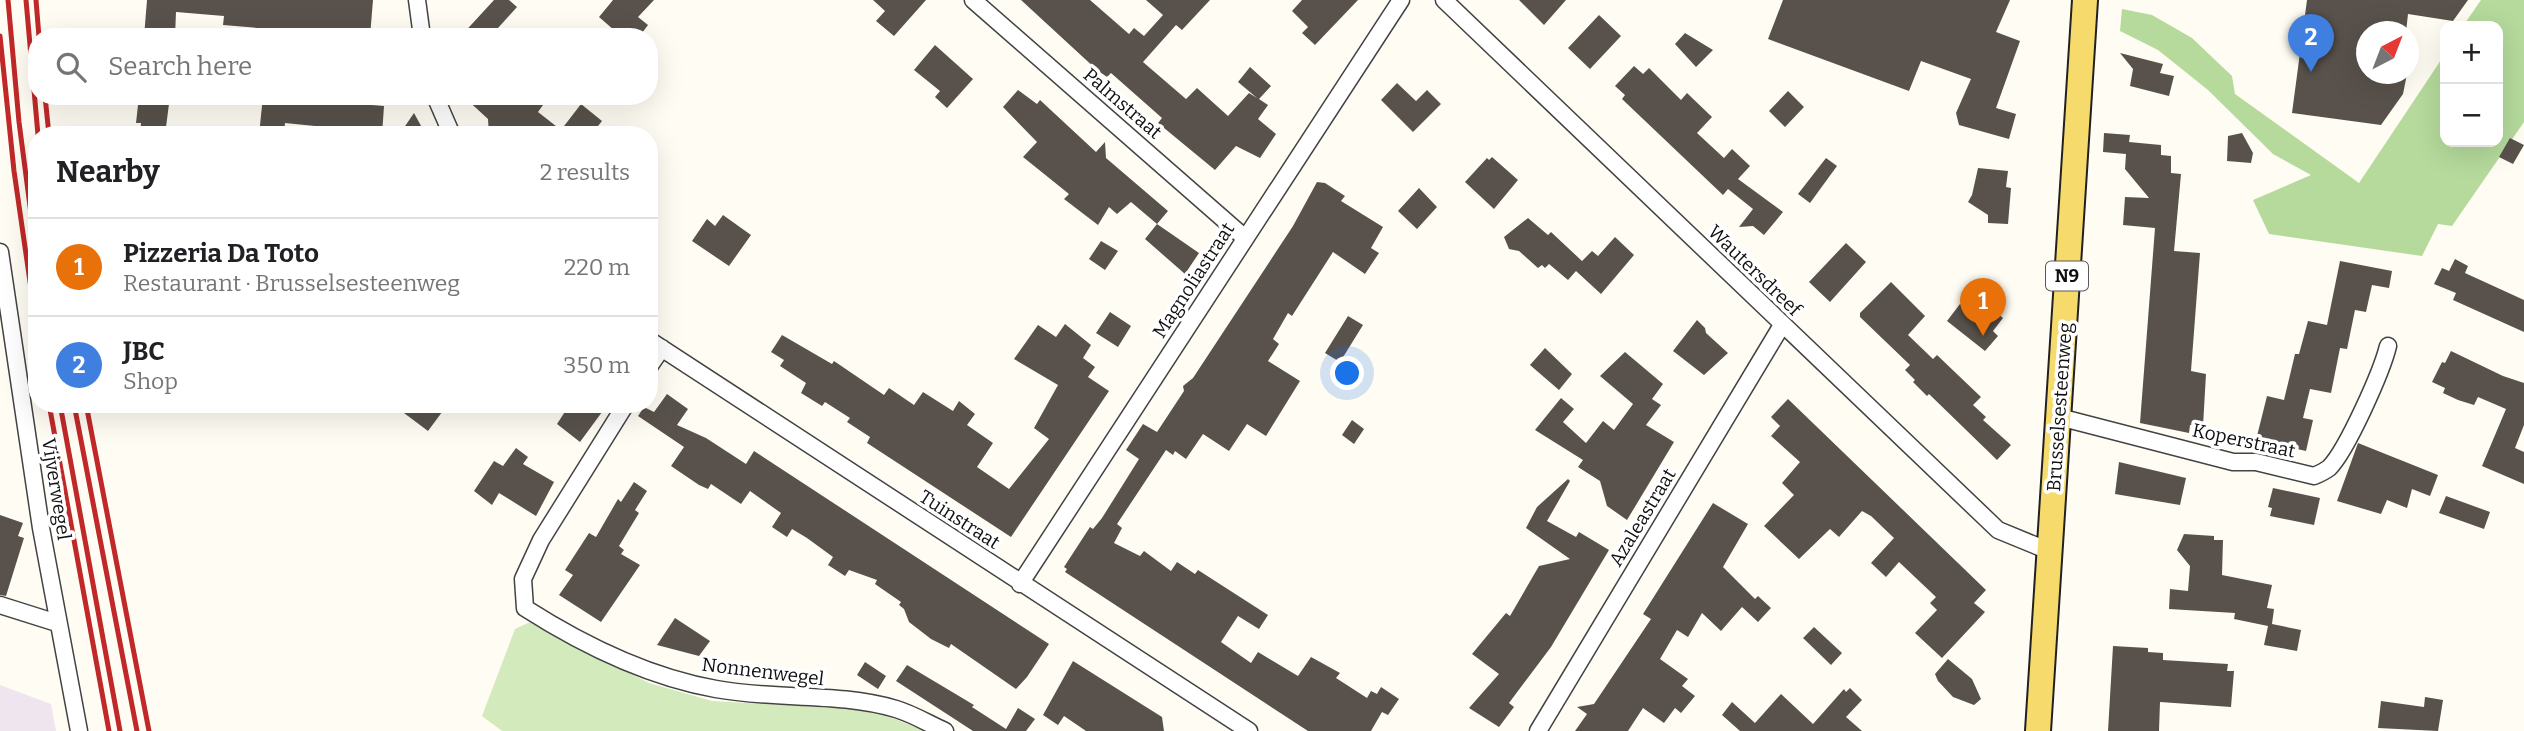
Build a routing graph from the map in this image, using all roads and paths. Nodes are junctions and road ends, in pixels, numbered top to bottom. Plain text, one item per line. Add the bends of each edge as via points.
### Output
1 (417, 0) edge
2 (972, 0) edge
3 (1401, 0) edge
4 (1444, 0) edge
5 (2085, 0) edge
6 (421, 28) edge
7 (439, 105) edge
8 (448, 126) edge
9 (1245, 238) junction
10 (0, 253) edge
11 (1782, 325) junction
12 (658, 346) edge
13 (2388, 346) dead end
14 (620, 413) edge
15 (2059, 417) junction
16 (2049, 551) junction
17 (1020, 584) junction
18 (0, 605) edge
19 (57, 623) junction
20 (79, 731) edge
21 (945, 731) edge
22 (1248, 731) edge
23 (1538, 731) edge
24 (2038, 731) edge

1 - 6 street
2 - 9 street, Palmstraat
3 - 9 street, Magnoliastraat
4 - 11 street, Wautersdreef
5 - 15 main road, Brusselsesteenweg / N9
7 - 8 street
9 - 17 street, Magnoliastraat
10 - 19 street, Vijverwegel
11 - 16 street, Wautersdreef via 1998,530
11 - 23 street, Azaleastraat
12 - 17 street, Tuinstraat
13 - 15 street, Koperstraat via 2357,420 2329,468 2315,476 2234,462
14 - 21 street, Nonnenwegel via 541,540 523,579 525,608 626,662 682,681 745,694 897,709
15 - 16 main road, Brusselsesteenweg / N9
16 - 24 main road, Brusselsesteenweg / N9
17 - 22 street, Tuinstraat
18 - 19 street
19 - 20 street, Vijverwegel

